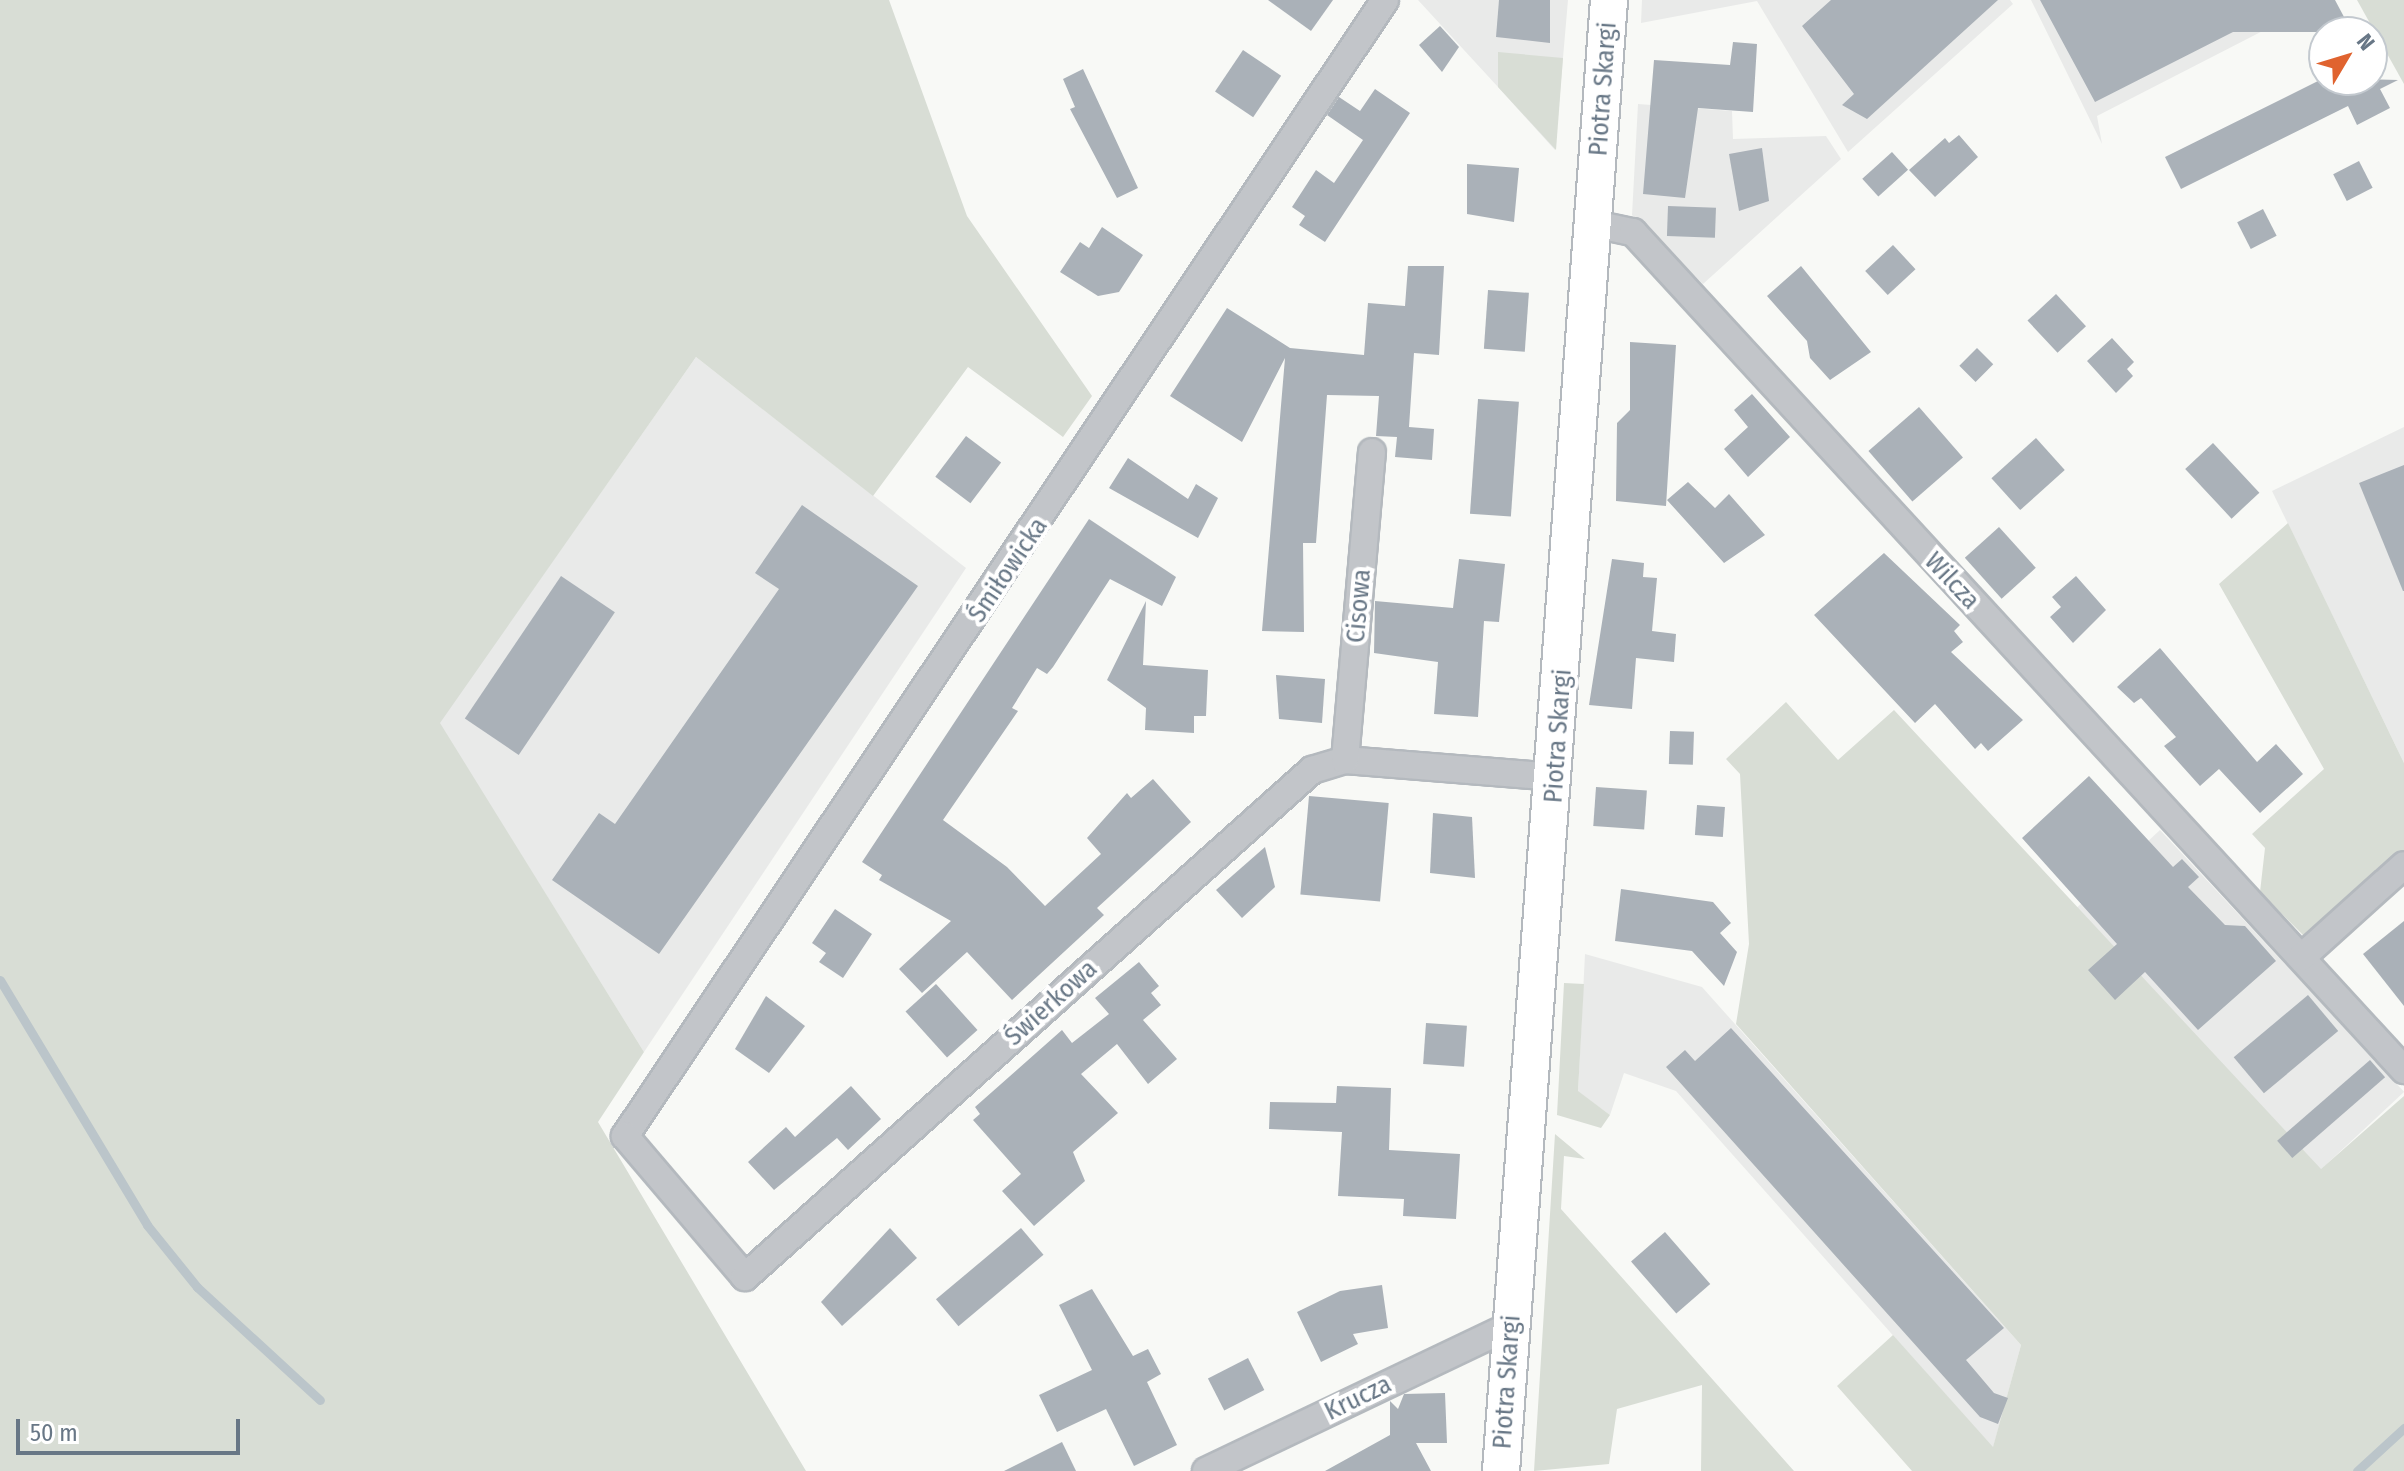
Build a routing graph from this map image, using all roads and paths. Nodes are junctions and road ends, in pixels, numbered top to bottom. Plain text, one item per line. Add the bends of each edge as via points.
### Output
1 (1385, 0) edge
2 (1609, 0) edge
3 (1594, 224) junction
4 (1372, 452) dead end
5 (1345, 760) junction
6 (1555, 777) junction
7 (2404, 865) edge
8 (2302, 957) junction
9 (2404, 1070) edge
10 (625, 1136) joint
11 (1510, 1326) junction
12 (1206, 1471) edge
13 (1501, 1471) edge

1 - 10 street, Śmiłowicka
2 - 3 street, Piotra Skargi
3 - 6 street, Piotra Skargi
3 - 8 street, Wilcza via 1633,232
4 - 5 street, Cisowa
5 - 6 street, Świerkowa
5 - 10 street, Świerkowa via 1312,770 745,1277
6 - 11 street, Piotra Skargi
7 - 8 street
8 - 9 street, Wilcza
11 - 12 street, Krucza
11 - 13 street, Piotra Skargi

